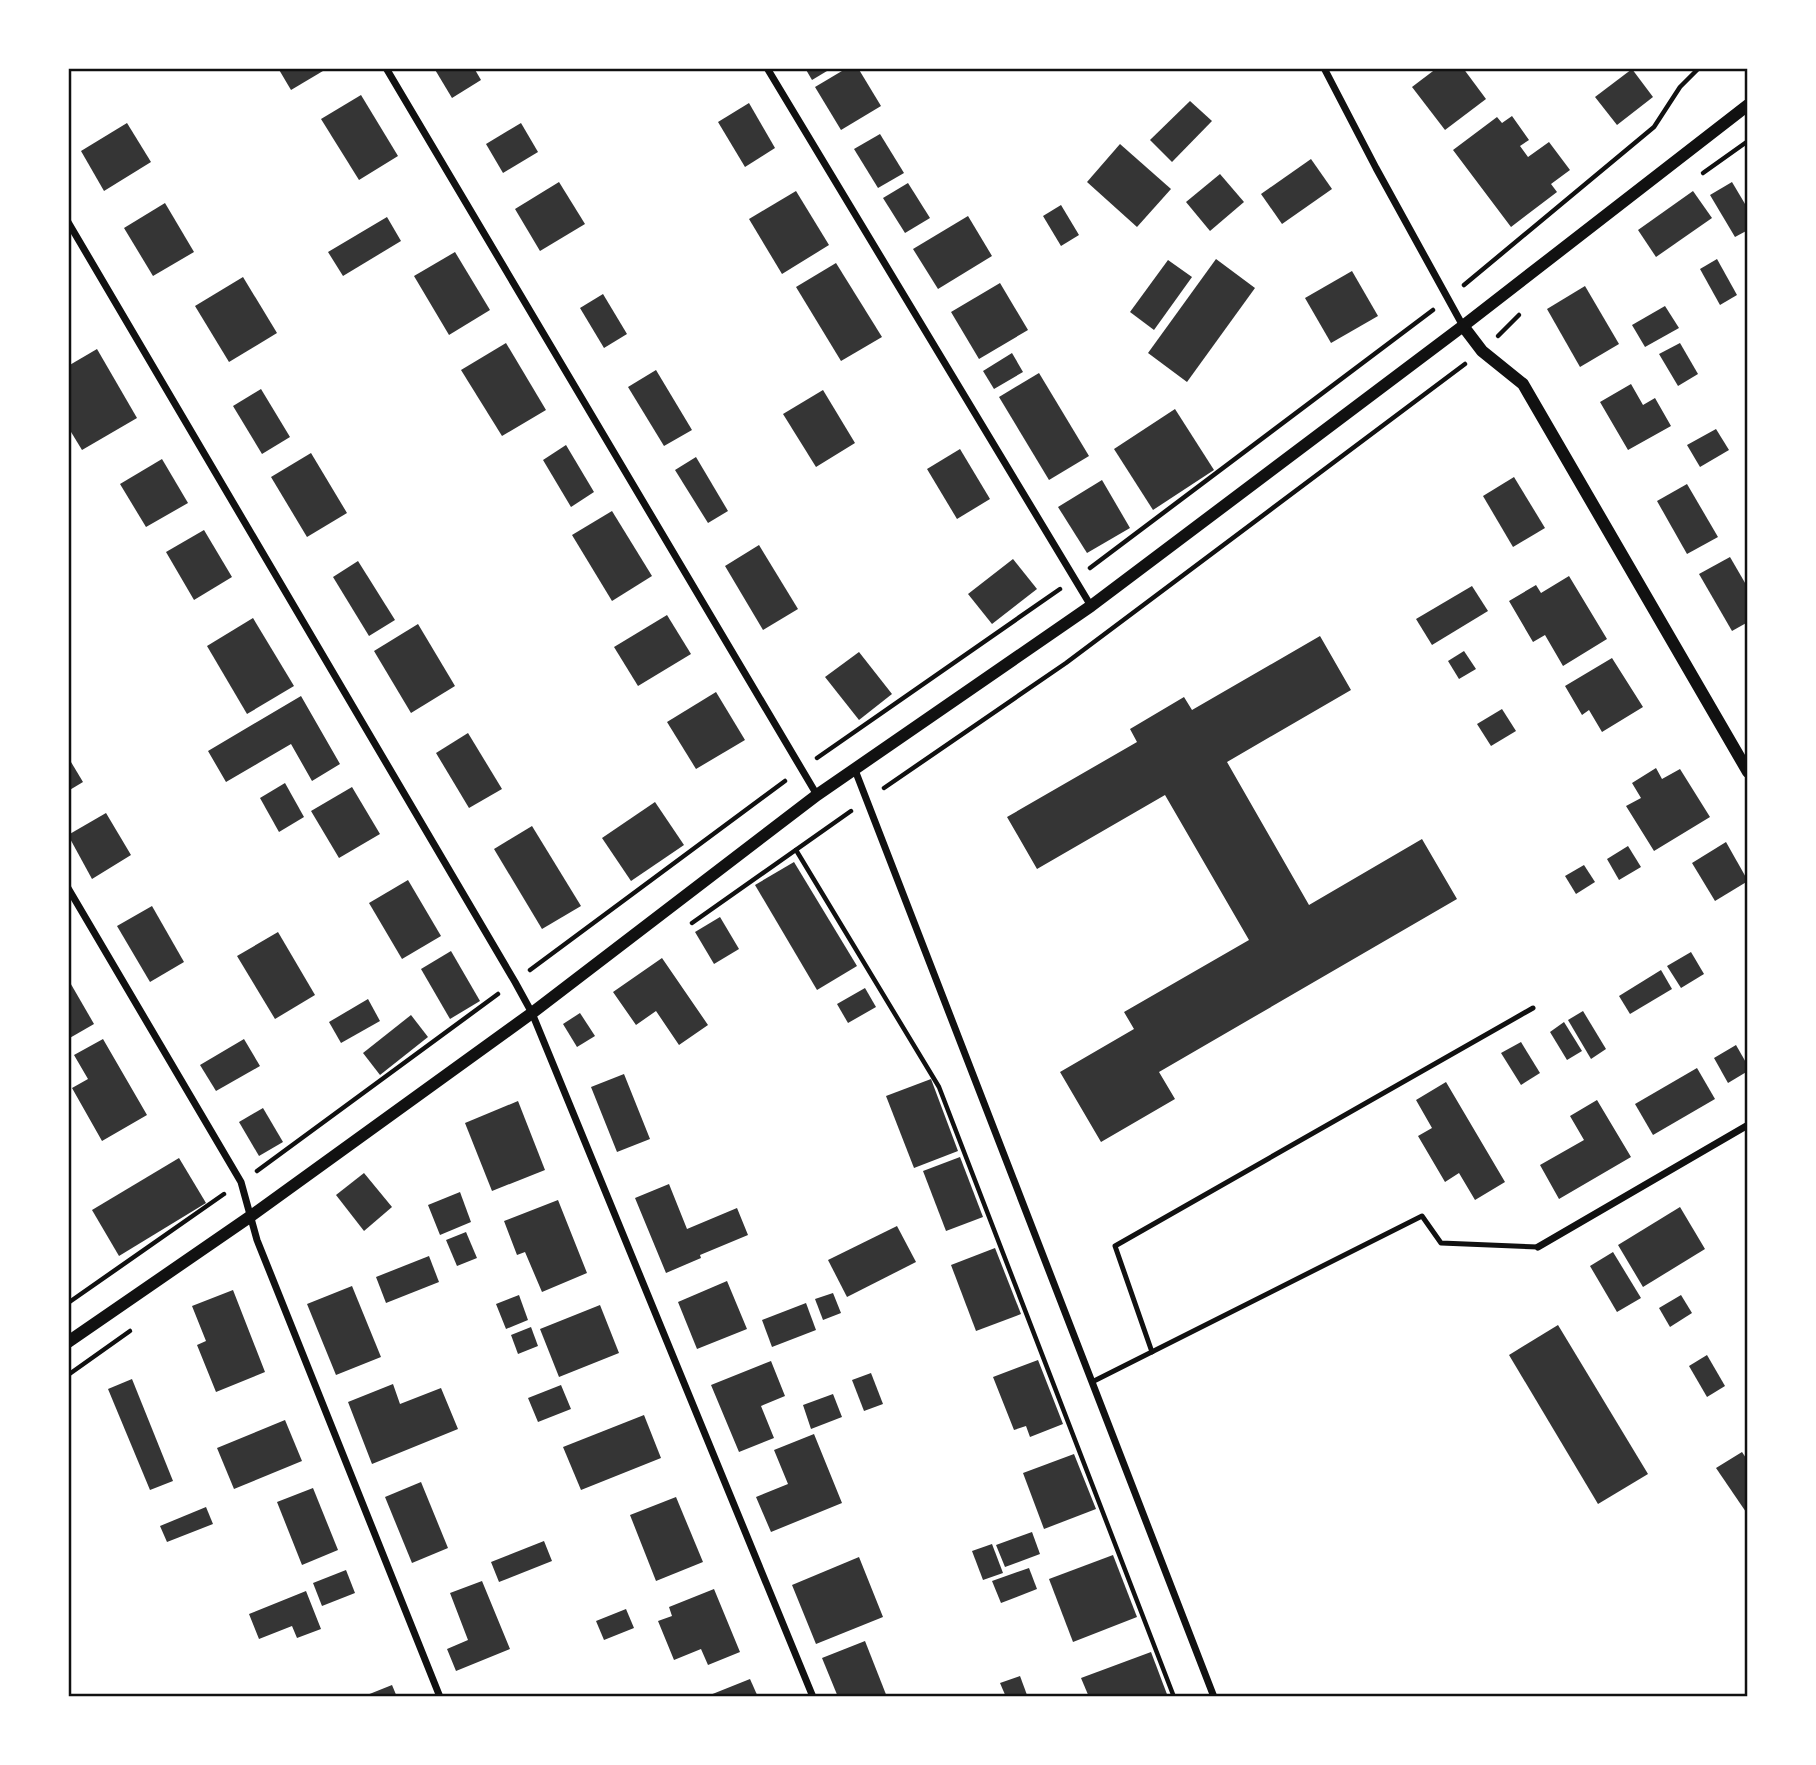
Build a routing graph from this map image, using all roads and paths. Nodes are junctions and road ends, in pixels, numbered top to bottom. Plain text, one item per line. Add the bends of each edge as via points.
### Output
1 (386, 68) edge
2 (767, 68) edge
3 (1324, 68) edge
4 (1699, 68) edge
5 (1748, 105) edge
6 (1748, 141) edge
7 (1694, 179) dead end
8 (68, 222) edge
9 (1447, 299) junction
10 (1526, 309) dead end
11 (1463, 326) junction
12 (1482, 351) junction
13 (1074, 580) junction
14 (1091, 606) junction
15 (802, 769) junction
16 (855, 770) junction
17 (1748, 772) edge
18 (817, 795) junction
19 (867, 799) junction
20 (796, 850) junction
21 (68, 888) edge
22 (683, 930) dead end
23 (515, 982) junction
24 (1533, 1009) dead end
25 (532, 1013) junction
26 (1748, 1125) edge
27 (241, 1182) junction
28 (251, 1216) junction
29 (1538, 1247) joint
30 (68, 1303) edge
31 (135, 1328) dead end
32 (68, 1342) edge
33 (1152, 1352) junction
34 (68, 1376) edge
35 (1092, 1382) junction
36 (440, 1697) edge
37 (813, 1697) edge
38 (1174, 1697) edge
39 (1214, 1697) edge

1 - 15 street
2 - 13 street
3 - 9 street
4 - 9 path via 1654,127
5 - 11 street
6 - 7 path
8 - 23 street
9 - 11 street
9 - 13 path
10 - 12 path
11 - 12 street
11 - 14 street
12 - 17 street via 1523,384
12 - 19 path via 1066,663
13 - 14 street
13 - 15 path
14 - 16 street
15 - 18 street
15 - 23 path
16 - 18 street
16 - 19 street
18 - 25 street
19 - 20 path
19 - 35 street
20 - 22 path
20 - 38 path via 939,1087
21 - 27 street
23 - 25 street
23 - 27 path
24 - 33 lane via 1115,1246
25 - 28 street
25 - 37 street
26 - 29 street
27 - 28 street
27 - 30 path
28 - 32 street
28 - 36 street
29 - 33 lane via 1441,1243 1422,1216
31 - 34 path
33 - 35 lane
35 - 39 street

